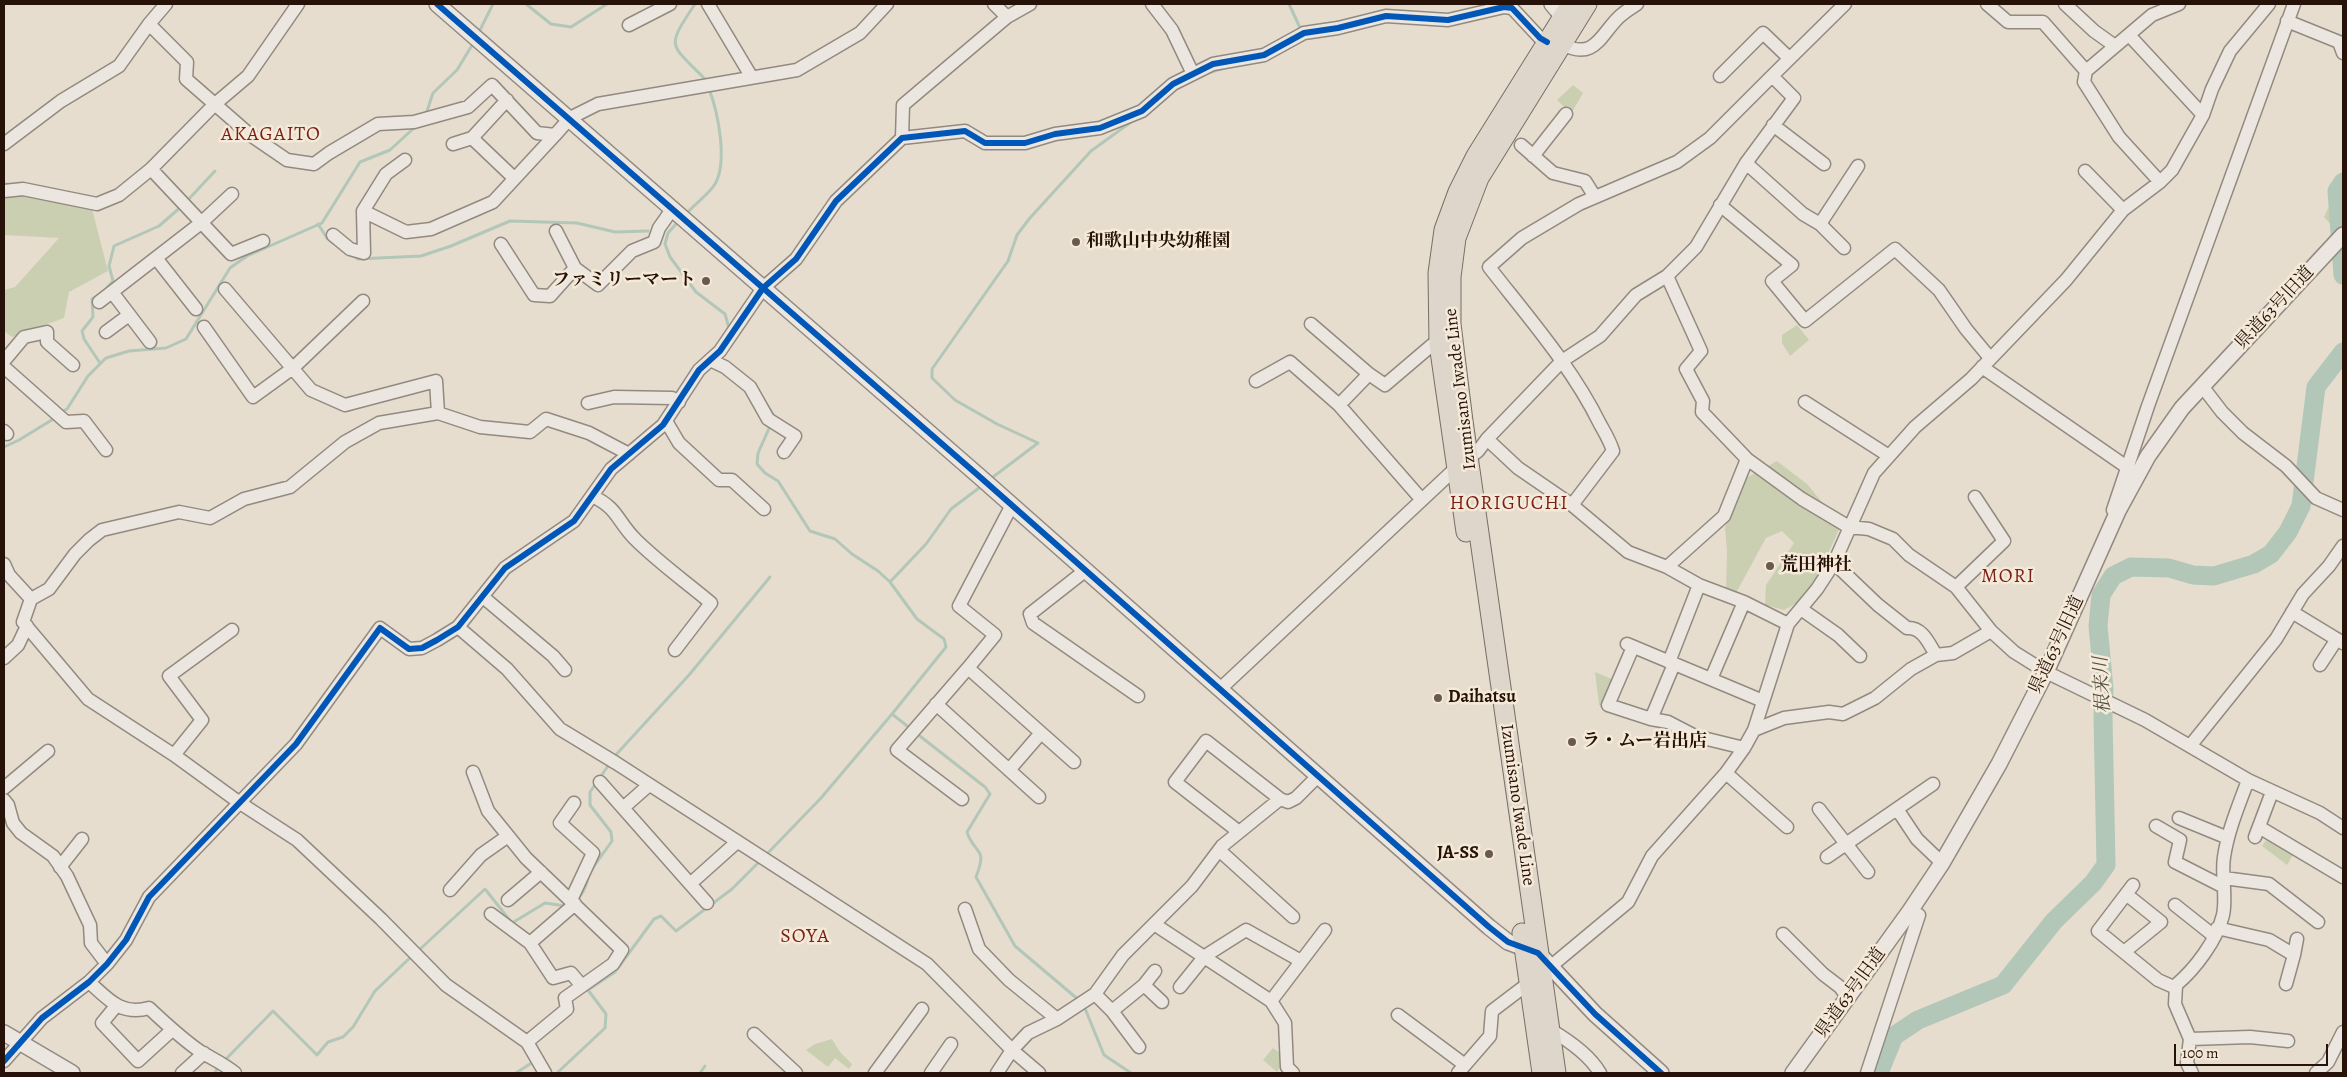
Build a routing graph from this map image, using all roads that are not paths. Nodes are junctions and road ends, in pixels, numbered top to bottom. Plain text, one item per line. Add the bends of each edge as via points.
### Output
1 (166, 4) edge
2 (298, 4) edge
3 (438, 4) edge
4 (670, 4) edge
5 (708, 4) edge
6 (887, 4) edge
7 (994, 4) edge
8 (1030, 4) edge
9 (1152, 4) edge
10 (1587, 4) edge
11 (1638, 4) edge
12 (1845, 4) edge
13 (1987, 4) edge
14 (2065, 4) edge
15 (2180, 4) edge
16 (2269, 4) edge
17 (2294, 4) edge
18 (1564, 13) edge
19 (1007, 17) junction
20 (2287, 21) junction
21 (148, 24) junction
22 (630, 25) dead end
23 (2129, 35) junction
24 (1554, 43) junction
25 (2115, 46) junction
26 (2343, 53) edge
27 (1789, 58) junction
28 (2086, 71) junction
29 (1193, 74) junction
30 (751, 76) junction
31 (1720, 76) dead end
32 (1772, 76) junction
33 (506, 100) junction
34 (215, 104) junction
35 (1566, 114) dead end
36 (2203, 115) junction
37 (570, 118) junction
38 (1773, 126) junction
39 (555, 135) junction
40 (472, 138) junction
41 (902, 138) junction
42 (4, 144) edge
43 (453, 144) dead end
44 (1522, 145) dead end
45 (1533, 156) junction
46 (405, 160) dead end
47 (1746, 163) junction
48 (1824, 164) dead end
49 (1858, 166) dead end
50 (151, 169) junction
51 (2085, 171) dead end
52 (514, 178) junction
53 (2160, 182) junction
54 (4, 191) edge
55 (232, 194) dead end
56 (1596, 197) junction
57 (1720, 205) junction
58 (673, 208) junction
59 (2123, 210) junction
60 (363, 211) junction
61 (201, 223) junction
62 (1820, 224) junction
63 (556, 231) dead end
64 (333, 235) dead end
65 (2343, 236) edge
66 (263, 241) dead end
67 (501, 244) dead end
68 (1844, 248) dead end
69 (156, 258) junction
70 (575, 268) junction
71 (1667, 276) junction
72 (764, 288) junction
73 (225, 289) dead end
74 (112, 292) junction
75 (363, 301) dead end
76 (99, 302) dead end
77 (196, 309) dead end
78 (129, 315) junction
79 (1311, 324) dead end
80 (204, 327) dead end
81 (106, 332) dead end
82 (150, 342) dead end
83 (1439, 344) junction
84 (715, 355) junction
85 (4, 361) edge
86 (1562, 361) junction
87 (1986, 362) junction
88 (73, 365) dead end
89 (4, 367) edge
90 (293, 368) junction
91 (1368, 374) junction
92 (1256, 381) dead end
93 (2202, 386) junction
94 (679, 402) junction
95 (1805, 402) dead end
96 (588, 403) dead end
97 (1339, 405) junction
98 (438, 413) junction
99 (666, 421) junction
100 (1487, 439) junction
101 (106, 450) dead end
102 (784, 452) dead end
103 (629, 454) junction
104 (1889, 456) junction
105 (1747, 459) junction
106 (1462, 462) junction
107 (2132, 471) junction
108 (592, 496) junction
109 (1975, 497) dead end
110 (1422, 500) junction
111 (1012, 505) junction
112 (1572, 505) junction
113 (764, 509) dead end
114 (2343, 510) edge
115 (1849, 527) junction
116 (2343, 546) edge
117 (4, 564) edge
118 (1834, 564) junction
119 (1666, 567) junction
120 (1086, 570) junction
121 (1699, 585) junction
122 (1956, 587) junction
123 (483, 597) junction
124 (31, 599) junction
125 (1744, 602) junction
126 (1801, 609) junction
127 (2292, 612) junction
128 (1788, 624) junction
129 (27, 626) junction
130 (458, 628) junction
131 (232, 630) dead end
132 (1991, 632) junction
133 (2340, 641) edge
134 (675, 650) dead end
135 (1936, 655) junction
136 (1860, 656) dead end
137 (4, 658) edge
138 (1671, 663) junction
139 (2320, 665) dead end
140 (968, 668) junction
141 (565, 670) dead end
142 (2046, 672) junction
143 (1711, 679) junction
144 (1220, 688) junction
145 (1138, 696) dead end
146 (1763, 701) junction
147 (936, 704) junction
148 (1651, 719) junction
149 (1754, 730) junction
150 (1042, 733) junction
151 (2190, 746) junction
152 (1744, 748) junction
153 (48, 751) dead end
154 (174, 755) junction
155 (1074, 762) dead end
156 (1009, 770) junction
157 (472, 772) dead end
158 (1726, 773) junction
159 (1320, 775) junction
160 (2248, 780) junction
161 (600, 782) dead end
162 (1933, 784) dead end
163 (649, 785) junction
164 (4, 788) edge
165 (2272, 792) junction
166 (1039, 797) dead end
167 (962, 799) dead end
168 (1280, 799) junction
169 (4, 800) edge
170 (240, 803) junction
171 (574, 803) dead end
172 (623, 808) junction
173 (1819, 809) dead end
174 (1897, 809) junction
175 (2179, 818) dead end
176 (2156, 826) dead end
177 (8, 827) edge
178 (1787, 827) dead end
179 (2343, 828) edge
180 (1239, 832) junction
181 (508, 836) junction
182 (2228, 838) junction
183 (82, 839) dead end
184 (736, 842) junction
185 (1846, 844) junction
186 (1219, 850) junction
187 (1826, 857) dead end
188 (1942, 863) junction
189 (60, 867) junction
190 (541, 872) junction
191 (1868, 872) dead end
192 (2343, 877) edge
193 (2224, 883) junction
194 (690, 884) junction
195 (450, 890) dead end
196 (508, 900) dead end
197 (573, 902) junction
198 (707, 903) dead end
199 (2175, 905) dead end
200 (965, 909) dead end
201 (1910, 911) junction
202 (491, 914) dead end
203 (1293, 917) dead end
204 (2318, 922) dead end
205 (1154, 924) junction
206 (1325, 930) dead end
207 (2215, 932) junction
208 (1783, 934) dead end
209 (2297, 939) dead end
210 (530, 943) junction
211 (2124, 952) junction
212 (2294, 955) junction
213 (1204, 956) junction
214 (1301, 961) junction
215 (107, 964) junction
216 (1536, 965) junction
217 (1155, 971) dead end
218 (89, 982) junction
219 (2286, 984) dead end
220 (1144, 985) junction
221 (582, 986) junction
222 (1180, 987) dead end
223 (2176, 988) junction
224 (1848, 998) junction
225 (1087, 999) junction
226 (1271, 1001) junction
227 (1162, 1002) dead end
228 (116, 1006) junction
229 (922, 1009) dead end
230 (1112, 1011) junction
231 (1398, 1015) dead end
232 (1057, 1019) junction
233 (1550, 1029) junction
234 (172, 1030) junction
235 (2343, 1032) edge
236 (4, 1033) edge
237 (754, 1034) dead end
238 (2190, 1039) junction
239 (2288, 1041) dead end
240 (527, 1042) junction
241 (21, 1043) junction
242 (951, 1044) dead end
243 (1139, 1047) dead end
244 (1012, 1050) junction
245 (204, 1053) junction
246 (4, 1060) edge
247 (1461, 1069) edge
248 (1287, 1071) edge
249 (72, 1073) edge
250 (182, 1073) edge
251 (235, 1073) edge
252 (545, 1073) edge
253 (796, 1073) edge
254 (875, 1073) edge
255 (931, 1073) edge
256 (997, 1073) edge
257 (1040, 1073) edge
258 (1542, 1073) edge
259 (1556, 1073) edge
260 (1600, 1073) edge
261 (1661, 1073) edge
262 (1793, 1073) edge
263 (1867, 1073) edge
264 (2192, 1073) edge
265 (2316, 1073) edge

1 - 21 street
2 - 34 street via 248,76
3 - 37 street
4 - 22 street
5 - 30 street
6 - 30 street via 860,33 797,70
7 - 19 street
8 - 19 street
9 - 29 street via 1172,30
10 - 18 main road, Izumisano Iwade Line
11 - 24 street via 1618,18 1601,41 1589,48 1578,50
12 - 27 street
13 - 28 street via 2008,22 2042,22
14 - 25 street
15 - 23 street via 2152,15
16 - 36 street via 2230,51
17 - 20 street
18 - 24 main road, Izumisano Iwade Line
19 - 41 street via 903,105
20 - 26 street via 2339,42
20 - 107 street
21 - 34 street via 187,62 186,79
21 - 42 street via 119,66 61,101
23 - 25 street
23 - 36 street
24 - 29 street via 1540,38 1512,8 1448,20 1386,16 1304,33 1264,55 1212,64
24 - 83 main road, Izumisano Iwade Line via 1476,156 1458,192 1444,230 1438,273
24 - 106 main road, Izumisano Iwade Line via 1480,178 1456,238 1451,277 1451,324
25 - 28 street
27 - 31 street via 1763,33
27 - 32 street
28 - 53 street via 2084,82 2106,117
29 - 41 street via 1173,84 1142,111 1100,128 1055,134 1025,143 986,144 965,131
30 - 37 street via 598,104
32 - 38 street via 1794,98
32 - 56 street via 1710,138 1677,162
33 - 34 street via 492,85 468,107 414,122 378,124 314,164 287,160 248,134
33 - 39 street via 537,133
33 - 40 street
34 - 50 street
35 - 45 street
36 - 53 street via 2172,170
37 - 39 street
37 - 58 street
38 - 47 street
38 - 48 street
39 - 52 street
40 - 43 street
40 - 52 street
41 - 72 street via 836,201 796,259
44 - 45 street
45 - 56 street via 1553,173 1585,181
46 - 60 street via 386,174
47 - 57 street
47 - 62 street via 1803,214
49 - 62 street
50 - 54 street via 119,195 97,204 23,189
50 - 61 street
51 - 59 street
52 - 60 street via 493,202 431,229 406,232
53 - 59 street
55 - 61 street
56 - 86 street via 1522,238 1489,267
57 - 71 street via 1696,247
57 - 87 street via 1792,265 1772,281 1805,321 1895,250 1939,290
58 - 70 street via 654,242 632,251 598,285
58 - 72 street
59 - 87 street via 2066,280
60 - 64 street via 364,252 350,249
61 - 66 street via 231,254
61 - 69 street
62 - 68 street
63 - 70 street
65 - 93 street, 県道63号旧道
67 - 70 street via 534,295 550,296
69 - 74 street
69 - 77 street
71 - 86 street via 1636,295 1600,336
71 - 105 street via 1701,351 1686,369 1703,401 1702,412
72 - 84 street
72 - 111 street
73 - 90 street
74 - 76 street
74 - 78 street
75 - 90 street
78 - 81 street
78 - 82 street
79 - 91 street
80 - 90 street via 253,397
83 - 91 street via 1432,345 1385,385
83 - 106 main road, Izumisano Iwade Line
84 - 94 street via 699,370
84 - 102 street via 750,387 768,419 795,436
85 - 88 street via 24,337 47,332 47,342
86 - 100 street
86 - 112 street via 1592,406 1613,451
87 - 104 street via 1915,427
87 - 107 street
89 - 101 street via 66,422 84,421
90 - 98 street via 311,390 345,405 436,381
91 - 97 street
92 - 97 street via 1290,362
93 - 107 street, 県道63号旧道
93 - 114 street via 2236,426 2286,466 2316,498
94 - 96 street via 672,398 614,397
94 - 99 street
95 - 104 street
97 - 110 street
98 - 103 street via 480,427 530,432 546,419 589,433
98 - 124 street via 379,423 345,442 290,488 244,499 210,518 179,512 102,530 75,554 49,589
99 - 103 street
99 - 113 street via 679,443 719,480 732,480
100 - 106 street via 1478,451
100 - 112 street via 1518,468
103 - 108 street via 611,470
104 - 115 street via 1874,473
105 - 115 street via 1802,500
105 - 119 street via 1724,516
106 - 110 street
106 - 216 main road, Izumisano Iwade Line
107 - 142 street, 県道63号旧道
108 - 123 street via 574,522 505,568
108 - 134 street via 605,502 633,538 711,603
109 - 122 street via 2004,541
110 - 144 street
111 - 120 street
111 - 140 street via 959,606 996,635
112 - 119 street via 1628,552
115 - 118 street
115 - 122 street via 1870,529 1892,538 1910,556
116 - 127 street
117 - 124 street via 13,580
118 - 126 street
118 - 135 street via 1907,628 1922,633
119 - 121 street
120 - 144 street
120 - 145 street via 1030,614 1033,623
121 - 125 street
121 - 138 street
122 - 132 street
123 - 130 street
123 - 141 street
124 - 129 street via 23,622
125 - 128 street
125 - 143 street
126 - 128 street
126 - 136 street via 1838,635
127 - 133 street
127 - 151 street via 2276,639
128 - 146 street
129 - 137 street via 18,645
129 - 154 street via 88,699
130 - 163 street via 507,669 560,729
130 - 170 street via 422,648 409,648 380,628 296,744
131 - 154 street via 168,676 202,720
132 - 135 street via 1953,653
132 - 142 street via 2014,652
133 - 139 street
135 - 149 street via 1911,669 1876,698 1843,714 1829,712 1784,718
138 - 143 street
138 - 148 street
138 - 148 street via 1630,646 1608,705
140 - 147 street
140 - 150 street
142 - 151 street via 2145,720
142 - 188 street, 県道63号旧道 via 1999,764
143 - 146 street
144 - 159 street
146 - 149 street
147 - 156 street
147 - 167 street via 897,750
148 - 152 street via 1668,722 1695,736
149 - 152 street
150 - 155 street
150 - 156 street
151 - 160 street
152 - 158 street
153 - 164 street
154 - 170 street
156 - 166 street
157 - 181 street via 488,811
158 - 178 street
158 - 216 street via 1652,856 1628,902
159 - 168 street via 1296,798 1288,802
159 - 216 street via 1489,927
160 - 165 street
160 - 182 street
161 - 172 street
162 - 174 street
163 - 172 street
163 - 184 street
165 - 179 street via 2320,813
165 - 192 street via 2257,832
168 - 180 street
168 - 180 street via 1206,741 1175,782
169 - 177 street via 8,805
170 - 215 street via 158,885 126,940
170 - 240 street via 297,840 446,985
171 - 197 street via 560,823 593,854
172 - 194 street
173 - 185 street
174 - 185 street
174 - 188 street via 1917,839
175 - 182 street
176 - 193 street via 2180,840 2175,862
177 - 189 street via 53,856
180 - 186 street
181 - 190 street
181 - 195 street via 481,855
182 - 193 street
183 - 189 street
184 - 194 street
184 - 244 street via 927,964
185 - 187 street
185 - 191 street
186 - 203 street
186 - 205 street via 1192,886
188 - 201 street, 県道63号旧道
189 - 215 street via 90,925 91,943
190 - 196 street
190 - 197 street
193 - 204 street via 2269,884
193 - 207 street via 2223,914
194 - 198 street
197 - 210 street
197 - 221 street via 622,950 613,964
199 - 207 street
200 - 232 street via 979,949 1009,980
201 - 224 street, 県道63号旧道
201 - 263 street via 1919,915
202 - 210 street
205 - 213 street
205 - 225 street
206 - 214 street
207 - 212 street via 2269,940
207 - 223 street
208 - 224 street
209 - 212 street
210 - 221 street via 553,978 571,973
211 - 211 street via 2098,931 2130,889 2161,922
211 - 223 street via 2158,980
212 - 219 street
213 - 214 street via 1246,930
213 - 222 street
213 - 226 street
214 - 226 street
215 - 218 street
216 - 233 main road, Izumisano Iwade Line
216 - 247 street via 1492,1011 1490,1036
216 - 258 main road, Izumisano Iwade Line
216 - 261 street
217 - 220 street
218 - 228 street
218 - 241 street via 42,1018
220 - 227 street
220 - 230 street
221 - 240 street via 565,998 567,1009
223 - 238 street via 2175,1004
224 - 262 street, 県道63号旧道
225 - 230 street
225 - 232 street
226 - 248 street via 1285,1023
228 - 234 street via 137,1012 149,1008
228 - 234 street via 102,1023 138,1061
229 - 254 street
230 - 243 street
231 - 247 street
232 - 244 street via 1028,1033
233 - 259 main road, Izumisano Iwade Line
233 - 260 street via 1594,1062
234 - 245 street
235 - 265 street via 2328,1062
236 - 241 street
237 - 253 street
238 - 239 street via 2250,1037
238 - 264 street via 2187,1062
240 - 252 street
241 - 246 street
241 - 249 street
242 - 255 street
244 - 256 street
244 - 257 street
245 - 250 street
245 - 251 street

